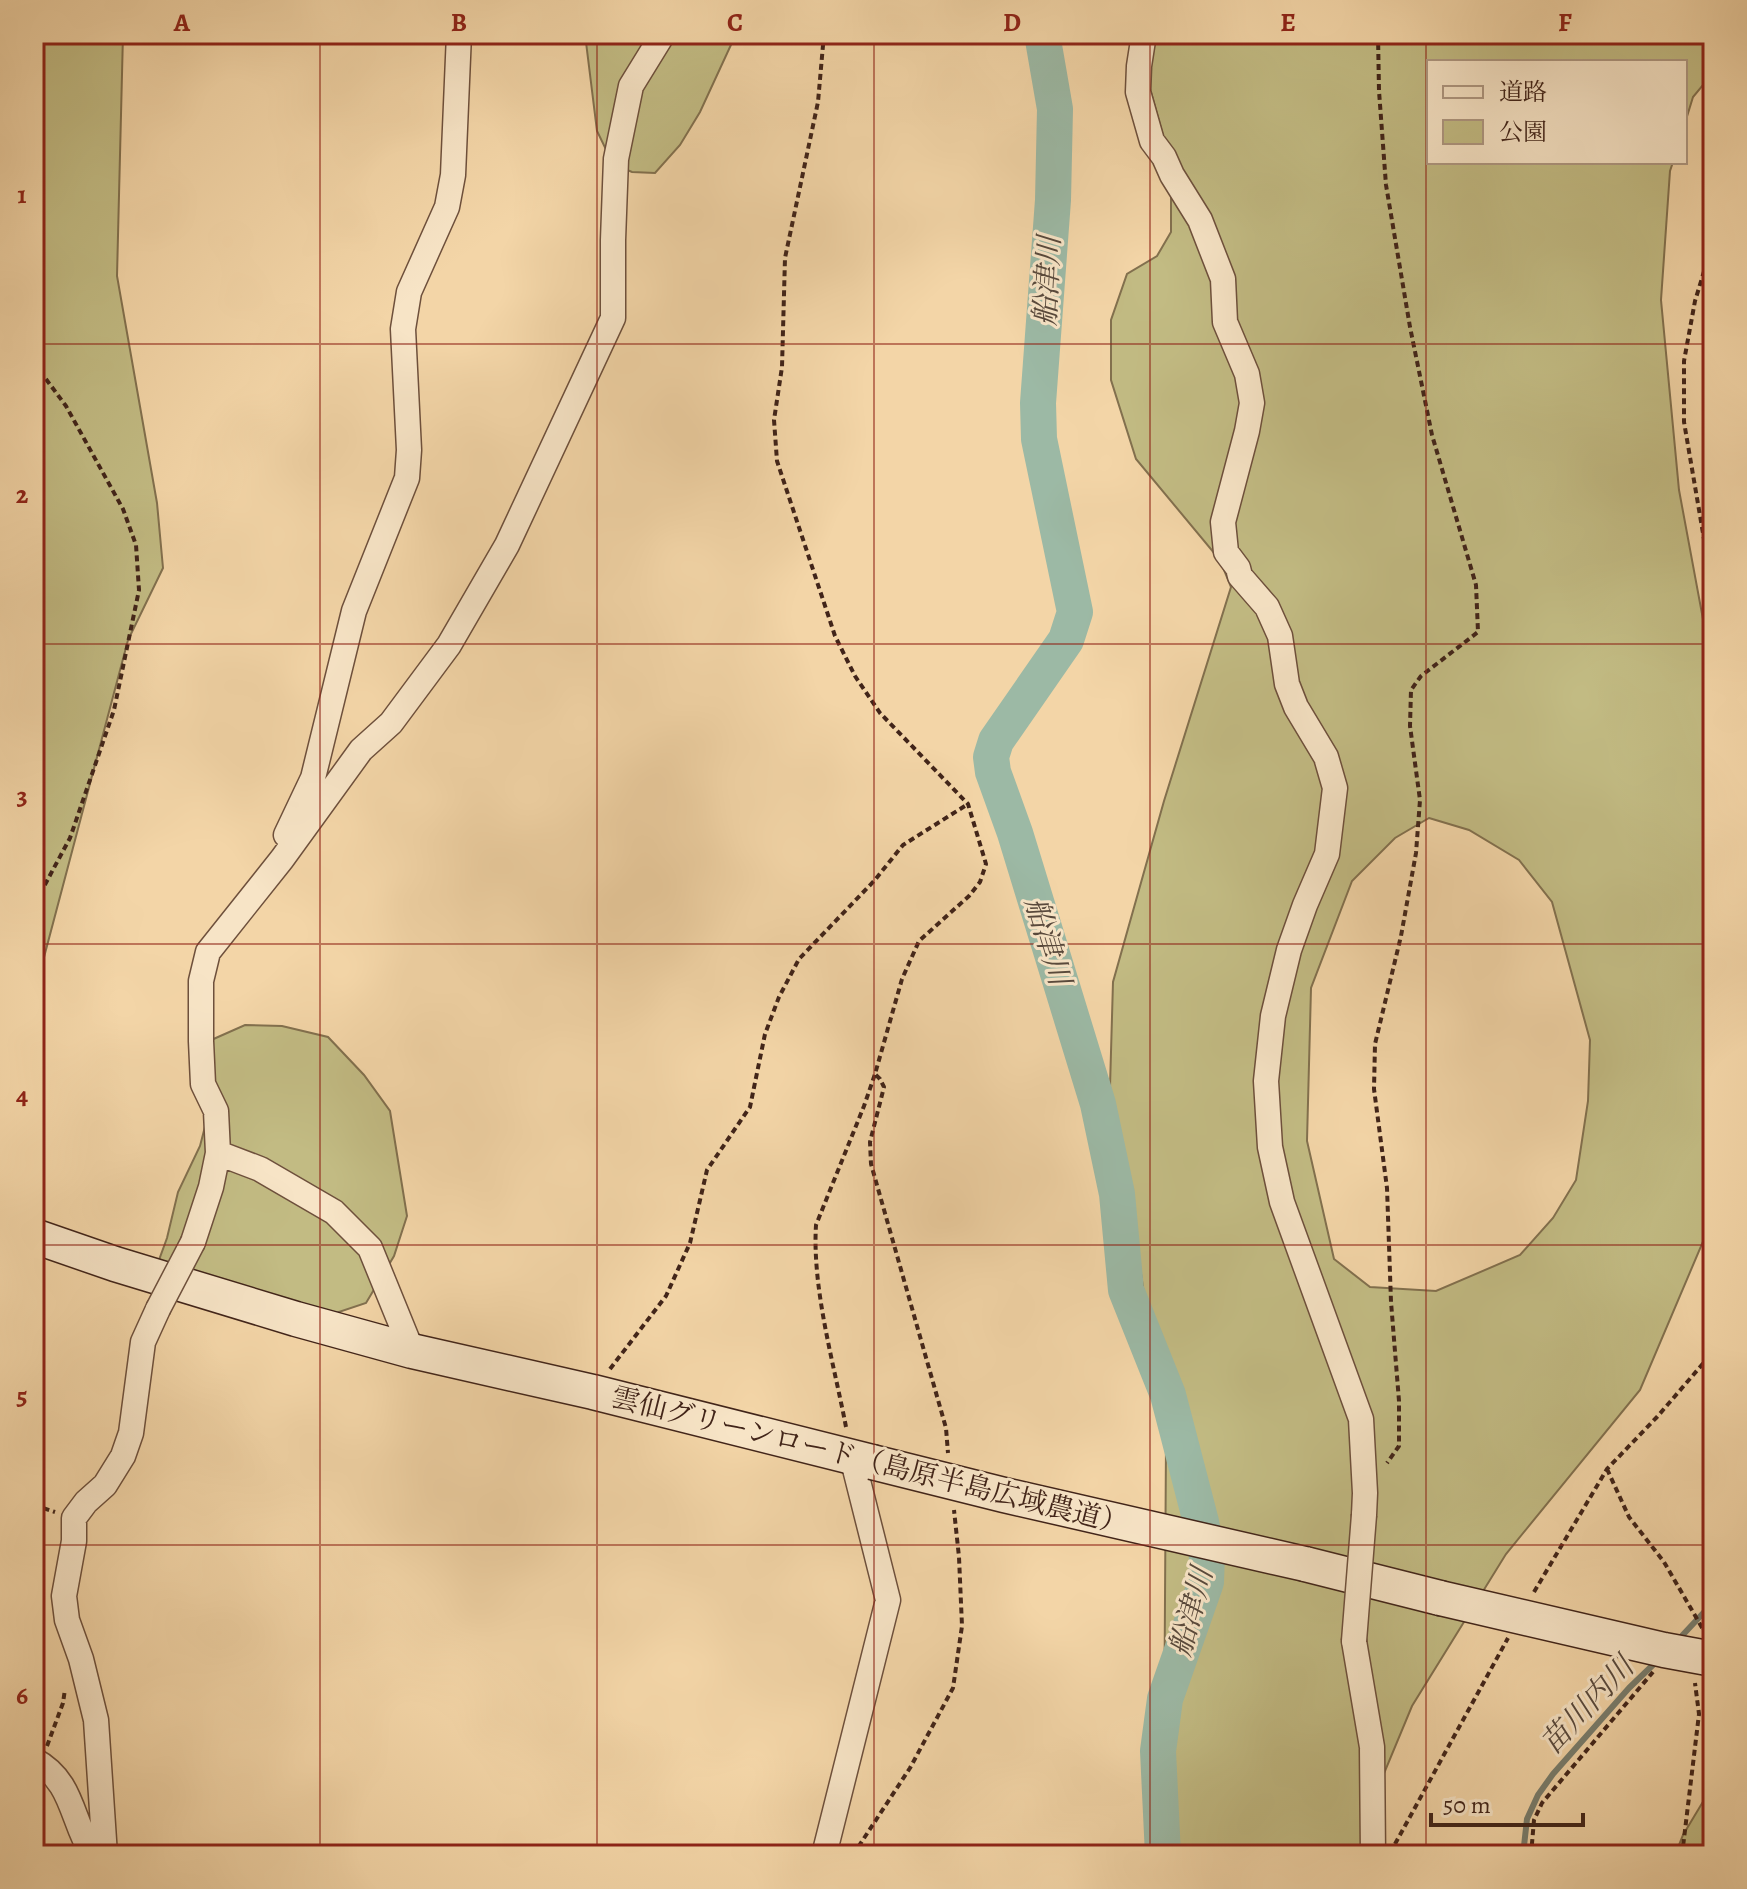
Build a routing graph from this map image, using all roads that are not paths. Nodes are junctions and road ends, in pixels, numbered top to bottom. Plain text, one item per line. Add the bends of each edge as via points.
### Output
1 (459, 34) edge
2 (663, 34) edge
3 (1144, 34) edge
4 (282, 859) junction
5 (218, 1153) junction
6 (34, 1236) edge
7 (412, 1351) junction
8 (862, 1460) junction
9 (1702, 1650) edge
10 (34, 1760) edge
11 (93, 1855) edge
12 (105, 1855) edge
13 (824, 1855) edge
14 (1373, 1855) edge

1 - 4 street via 447,207 409,292 403,329 407,478 354,611 313,778 281,846
2 - 4 street via 631,86 616,159 613,318 507,545 449,645 391,723 361,750
3 - 14 street, bridge via 1138,92 1152,141 1200,220 1223,279 1225,322 1247,374 1252,403 1223,522 1226,552 1267,607 1280,636 1287,684 1326,757 1335,788 1327,854 1289,950 1273,1016 1266,1081 1270,1147 1282,1202 1361,1419 1365,1493 1354,1641 1372,1747
4 - 5 street via 208,952 201,981 203,1084 216,1111
5 - 7 street via 260,1169 334,1212 370,1248
5 - 12 street, bridge via 193,1242 143,1342 123,1456 74,1518 64,1596 96,1720
6 - 7 street, 雲仙グリーンロード（島原半島広域農道）
7 - 8 street, 雲仙グリーンロード（島原半島広域農道）
8 - 9 street, 雲仙グリーンロード（島原半島広域農道）, bridge via 1664,1650
8 - 13 street via 888,1600
10 - 11 street via 68,1795

